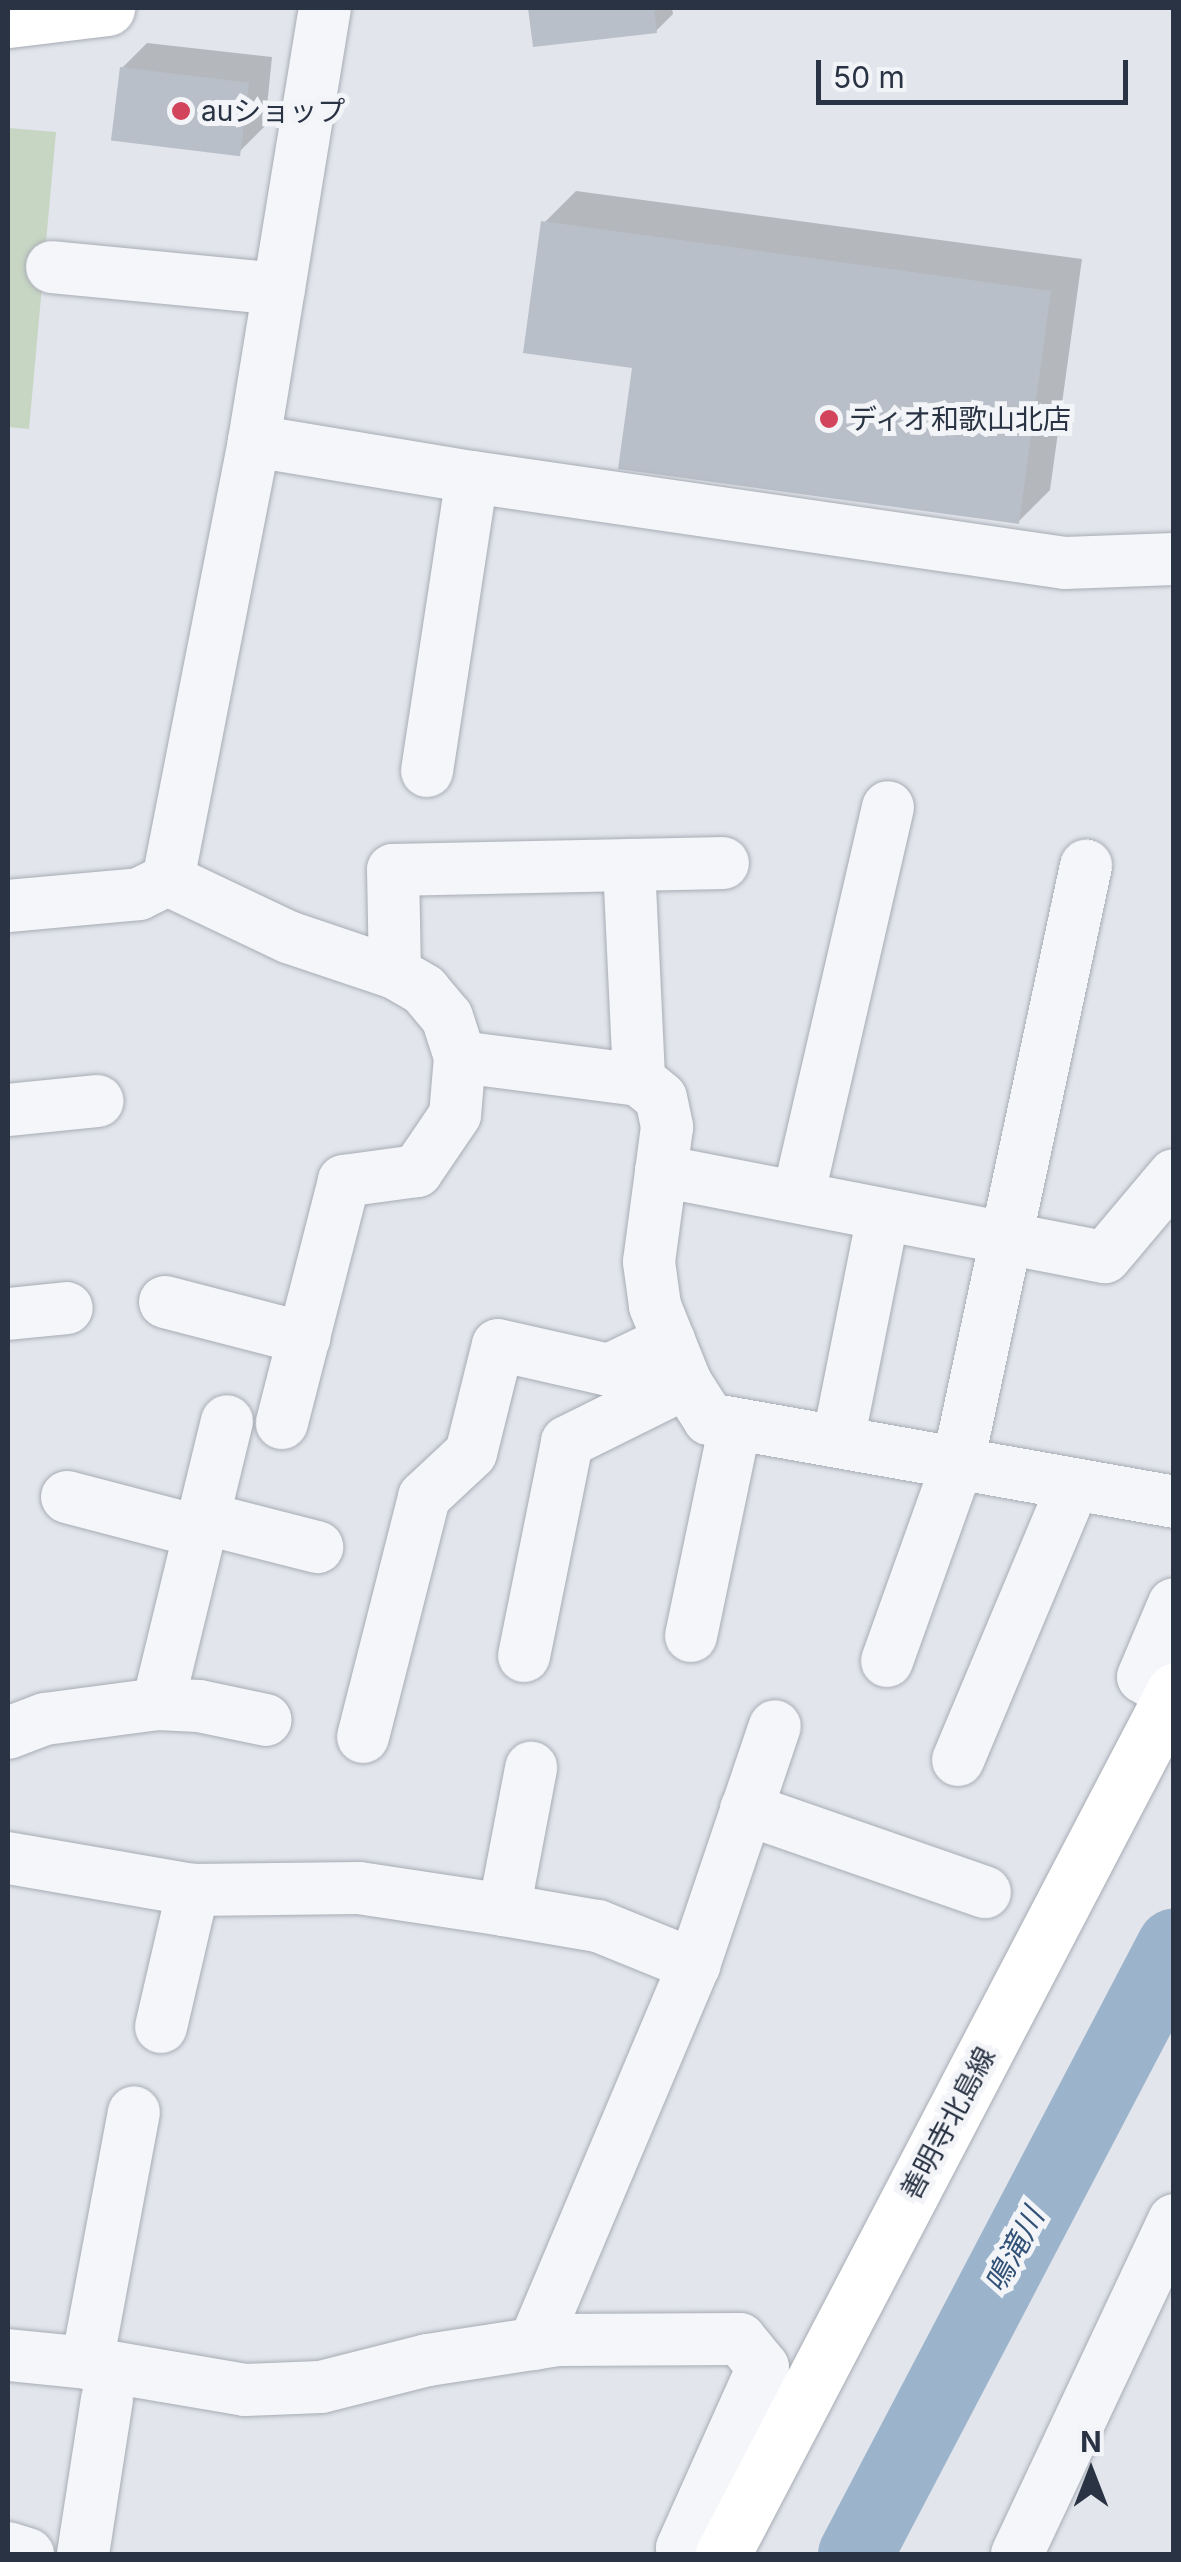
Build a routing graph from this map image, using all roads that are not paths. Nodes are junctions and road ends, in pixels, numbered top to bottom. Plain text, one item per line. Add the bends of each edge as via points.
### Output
1 (107, 8) edge
2 (324, 8) edge
3 (8, 20) edge
4 (52, 267) dead end
5 (279, 289) junction
6 (254, 441) junction
7 (472, 477) junction
8 (1174, 559) edge
9 (426, 771) dead end
10 (888, 806) dead end
11 (723, 863) dead end
12 (629, 865) junction
13 (1086, 866) dead end
14 (168, 880) junction
15 (8, 906) edge
16 (395, 973) junction
17 (460, 1057) junction
18 (639, 1080) junction
19 (98, 1101) dead end
20 (8, 1110) edge
21 (662, 1171) junction
22 (1174, 1175) edge
23 (798, 1197) junction
24 (883, 1214) junction
25 (1005, 1238) junction
26 (165, 1302) dead end
27 (66, 1308) dead end
28 (8, 1314) edge
29 (304, 1338) junction
30 (678, 1362) junction
31 (227, 1421) dead end
32 (282, 1424) dead end
33 (735, 1426) junction
34 (838, 1442) junction
35 (958, 1463) junction
36 (1074, 1484) junction
37 (66, 1497) dead end
38 (1174, 1502) edge
39 (202, 1525) junction
40 (318, 1546) dead end
41 (1174, 1604) edge
42 (691, 1636) dead end
43 (524, 1656) dead end
44 (886, 1661) dead end
45 (1173, 1693) edge
46 (158, 1704) junction
47 (266, 1720) dead end
48 (774, 1726) dead end
49 (8, 1733) edge
50 (363, 1737) dead end
51 (958, 1760) dead end
52 (531, 1768) dead end
53 (746, 1809) junction
54 (8, 1858) edge
55 (194, 1890) junction
56 (985, 1892) dead end
57 (504, 1910) junction
58 (694, 1965) junction
59 (161, 2027) dead end
60 (134, 2112) dead end
61 (1174, 2220) edge
62 (534, 2344) junction
63 (8, 2355) edge
64 (97, 2381) junction
65 (8, 2548) edge
66 (28, 2554) edge
67 (84, 2554) edge
68 (686, 2554) edge
69 (722, 2554) edge
70 (1017, 2554) edge

1 - 3 main road
2 - 5 street
4 - 5 street
5 - 6 street
6 - 7 street
6 - 14 street
7 - 8 street via 1065,563
7 - 9 street
10 - 23 street
11 - 12 street
12 - 16 street via 393,870
12 - 18 street
13 - 25 street
14 - 15 street via 139,894
14 - 16 street via 288,937
16 - 17 street via 424,990 447,1018
17 - 18 street
17 - 29 street via 455,1115 418,1171 344,1182
18 - 21 street via 662,1098
19 - 20 street
21 - 23 street
21 - 30 street via 649,1262 654,1306
22 - 25 street via 1105,1258
23 - 24 street
24 - 25 street
24 - 34 street
25 - 35 street
26 - 29 street
27 - 28 street
29 - 32 street
30 - 33 street via 708,1418
30 - 43 street via 567,1442
30 - 50 street via 609,1370 498,1344 471,1453 424,1497
31 - 39 street
33 - 34 street
33 - 42 street
34 - 35 street
35 - 36 street
35 - 44 street
36 - 38 street
36 - 51 street
37 - 39 street
39 - 40 street
39 - 46 street
41 - 45 street via 1142,1677
45 - 69 main road, 善明寺北島線
46 - 47 street
46 - 49 street via 102,1708
48 - 53 street
52 - 57 street
53 - 56 street
53 - 58 street
54 - 55 street
55 - 57 street via 360,1888
55 - 59 street
57 - 58 street via 598,1926
58 - 62 street
60 - 64 street
61 - 70 street
62 - 64 street via 428,2360 322,2387 245,2390
62 - 68 street via 740,2339 763,2367 682,2548
63 - 64 street
64 - 67 street
65 - 66 street

